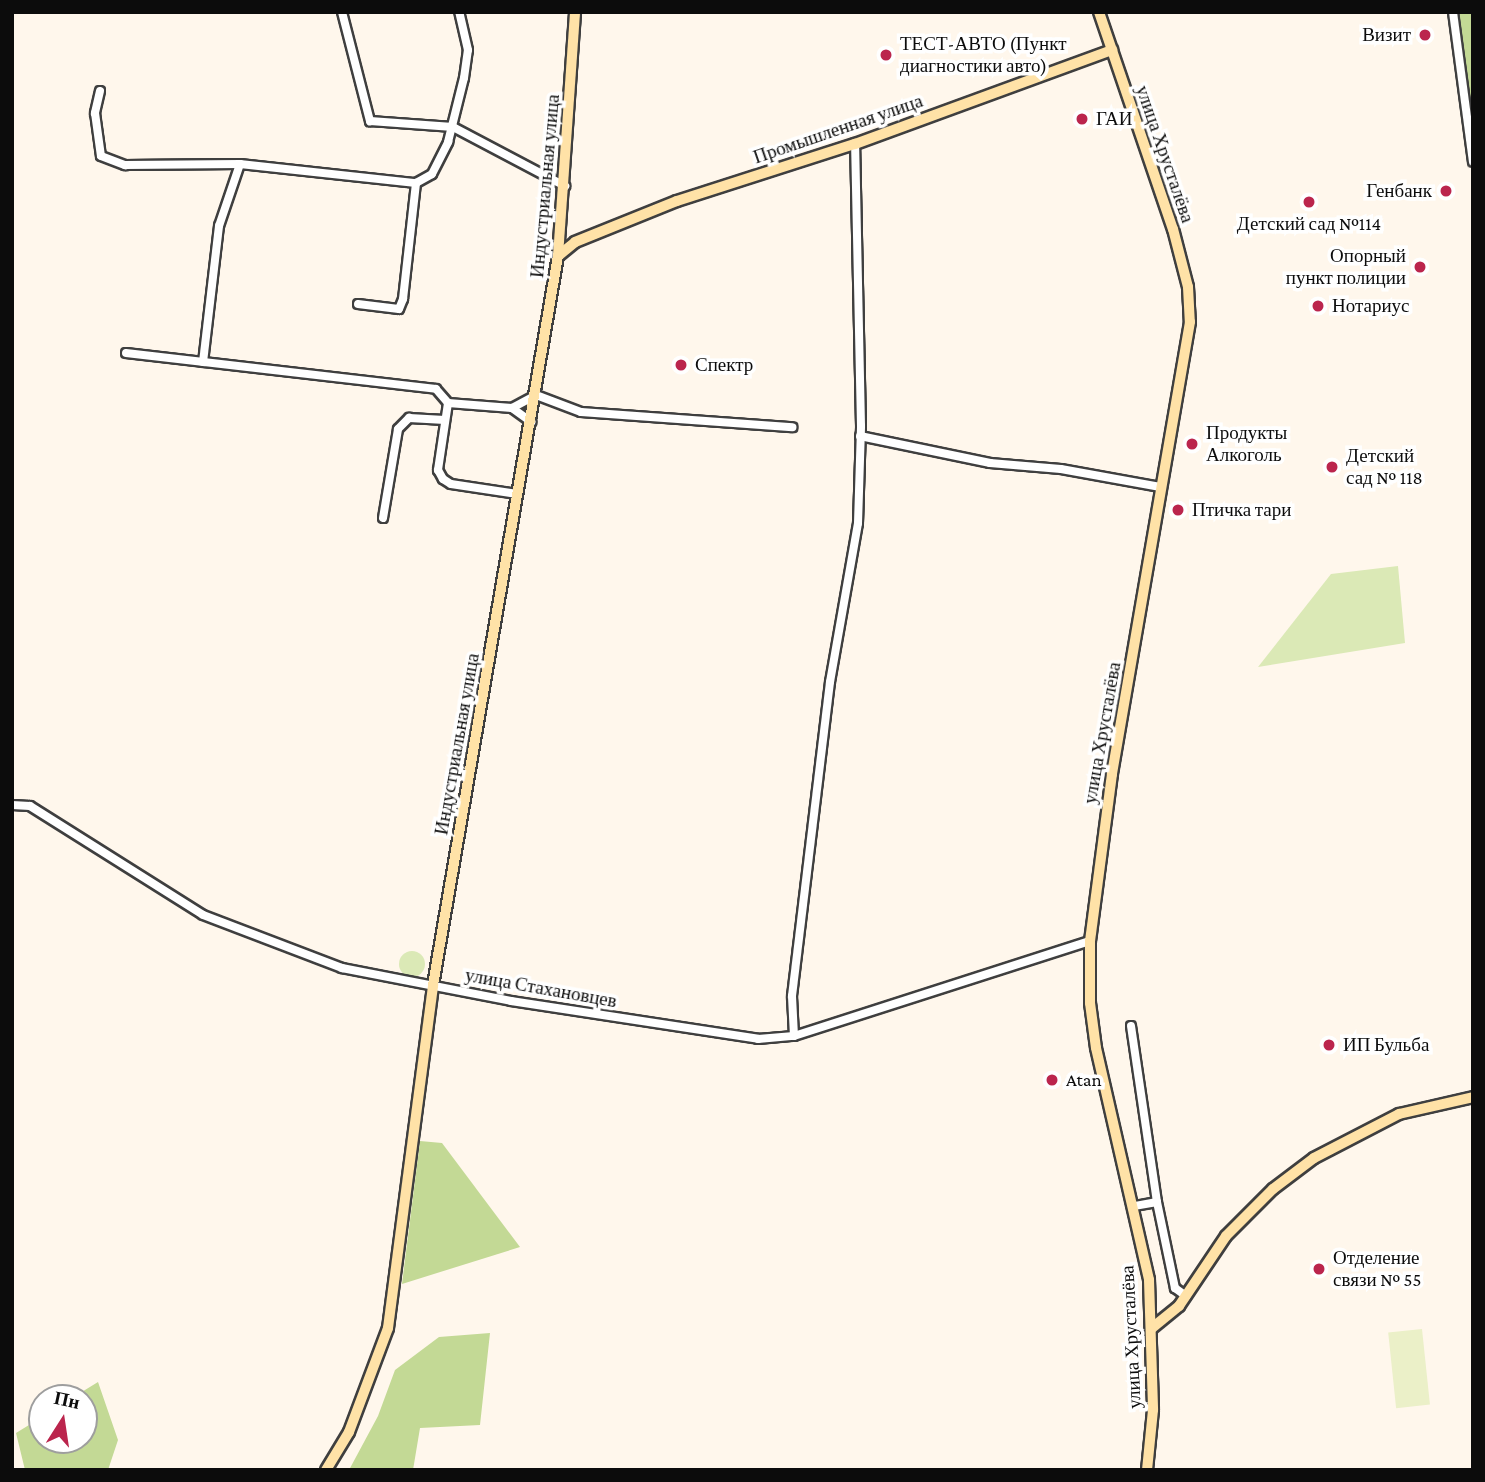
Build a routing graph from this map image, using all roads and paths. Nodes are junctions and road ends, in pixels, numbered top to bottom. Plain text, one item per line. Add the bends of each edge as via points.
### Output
1 (342, 12) edge
2 (459, 12) edge
3 (575, 12) edge
4 (1099, 12) edge
5 (1453, 12) edge
6 (1112, 50) junction
7 (100, 91) dead end
8 (453, 127) junction
9 (855, 144) junction
10 (1473, 162) edge
11 (240, 164) junction
12 (416, 183) junction
13 (565, 186) junction
14 (563, 215) junction
15 (575, 242) junction
16 (558, 256) junction
17 (358, 304) dead end
18 (126, 353) dead end
19 (203, 362) junction
20 (536, 395) junction
21 (448, 403) junction
22 (512, 408) junction
23 (445, 420) junction
24 (531, 422) junction
25 (792, 427) dead end
26 (860, 436) junction
27 (1160, 487) junction
28 (517, 494) junction
29 (383, 518) dead end
30 (12, 805) edge
31 (1090, 940) junction
32 (433, 985) junction
33 (1131, 1026) dead end
34 (794, 1036) junction
35 (1473, 1097) edge
36 (1157, 1202) junction
37 (1135, 1206) junction
38 (1186, 1296) junction
39 (1152, 1328) junction
40 (326, 1470) edge
41 (1147, 1470) edge

1 - 8 street via 370,121
2 - 8 street via 468,50
3 - 13 main road, Индустриальная улица
4 - 6 main road, улица Хрусталёва
5 - 10 street
6 - 9 main road, Промышленная улица
6 - 27 main road, улица Хрусталёва via 1188,287 1190,321
7 - 11 street via 95,127 101,156 125,165
8 - 12 street via 432,174
8 - 13 street
9 - 15 main road, Промышленная улица via 677,201
9 - 26 street
11 - 12 street
11 - 19 street via 219,226
12 - 17 street via 399,309
13 - 14 main road, Индустриальная улица
14 - 15 main road
14 - 16 main road, Индустриальная улица
15 - 16 main road, Промышленная улица
16 - 20 main road, Индустриальная улица
18 - 19 street
19 - 21 street via 431,387
20 - 22 street
20 - 24 main road, Индустриальная улица
20 - 25 street via 581,412
21 - 22 street
21 - 23 street
22 - 24 street
23 - 28 street via 438,470 443,479
23 - 29 street via 409,418 398,429
24 - 28 main road, Индустриальная улица
26 - 27 street via 990,463 1061,469
26 - 34 street via 858,523 830,682 792,996
27 - 31 main road, улица Хрусталёва
28 - 32 main road, Индустриальная улица
30 - 32 street, улица Стахановцев via 30,806 203,915 342,968
31 - 34 street, улица Стахановцев
31 - 37 main road, улица Хрусталёва via 1096,1048
32 - 34 street, улица Стахановцев via 758,1039
32 - 40 main road, Индустриальная улица via 388,1328 349,1432
33 - 36 street
35 - 38 main road via 1399,1114 1314,1158 1273,1189 1226,1236
36 - 37 street
36 - 38 street via 1175,1288
37 - 39 main road, улица Хрусталёва via 1149,1280
38 - 39 main road via 1165,1321
39 - 41 main road, улица Хрусталёва

